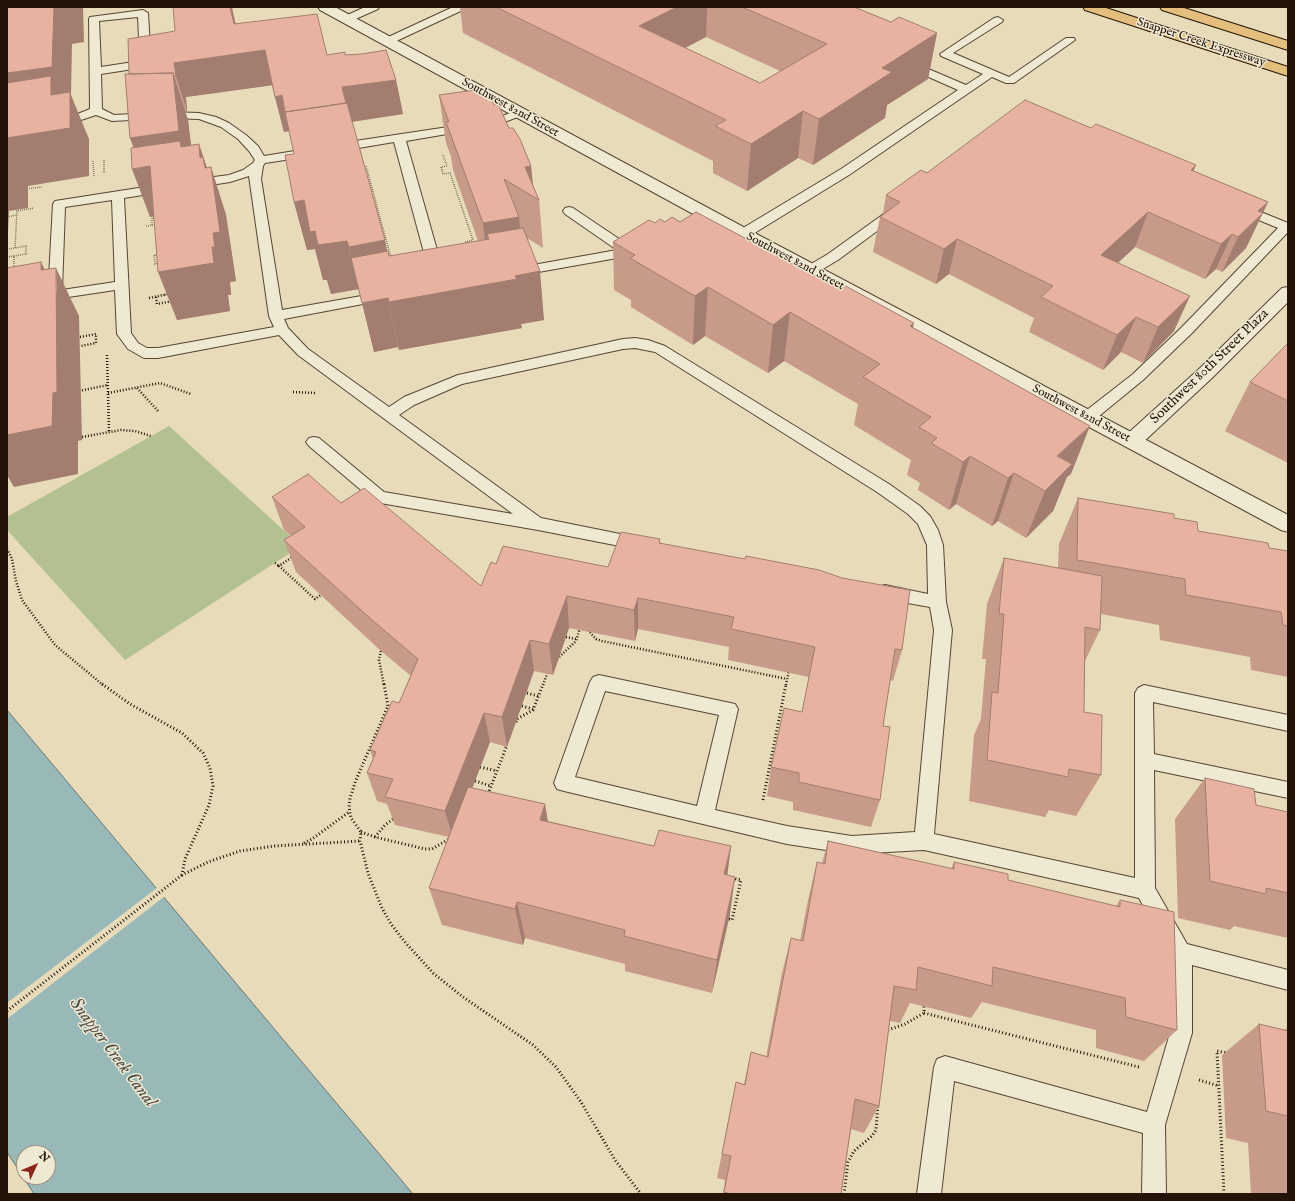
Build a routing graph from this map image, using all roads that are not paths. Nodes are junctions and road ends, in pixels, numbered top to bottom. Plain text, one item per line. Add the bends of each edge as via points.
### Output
1 (325, 7) edge
2 (374, 7) edge
3 (461, 7) edge
4 (1090, 7) edge
5 (1167, 7) edge
6 (347, 19) junction
7 (998, 20) dead end
8 (1070, 40) dead end
9 (388, 41) junction
10 (1288, 46) edge
11 (896, 59) edge
12 (95, 71) junction
13 (1288, 72) edge
14 (991, 73) junction
15 (967, 90) junction
16 (96, 111) junction
17 (519, 113) junction
18 (48, 123) edge
19 (399, 138) junction
20 (259, 163) junction
21 (118, 195) junction
22 (1228, 202) edge
23 (906, 203) edge
24 (569, 211) dead end
25 (743, 234) junction
26 (811, 270) junction
27 (500, 275) edge
28 (439, 280) edge
29 (122, 284) junction
30 (400, 294) edge
31 (1287, 294) edge
32 (276, 316) junction
33 (282, 330) junction
34 (388, 414) junction
35 (1088, 417) junction
36 (1132, 441) junction
37 (314, 442) dead end
38 (538, 524) junction
39 (1288, 524) edge
40 (654, 547) edge
41 (873, 590) edge
42 (937, 602) junction
43 (1288, 723) edge
44 (1144, 760) junction
45 (1288, 790) edge
46 (704, 816) junction
47 (924, 842) junction
48 (1145, 890) junction
49 (1179, 952) junction
50 (1288, 980) edge
51 (1154, 1125) junction
52 (929, 1194) edge
53 (1154, 1194) edge

1 - 6 street, Southwest 82nd Street
2 - 6 lane
3 - 9 lane
4 - 13 highway, Snapper Creek Expressway
5 - 10 highway, Snapper Creek Expressway
6 - 9 street, Southwest 82nd Street
7 - 14 lane via 945,54
8 - 14 lane via 1010,81
9 - 17 street, Southwest 82nd Street
11 - 15 lane
12 - 12 lane via 146,64 143,13 94,19
12 - 16 lane
14 - 15 lane
15 - 25 lane via 845,172
16 - 18 lane via 77,118
16 - 20 lane via 112,118 170,115 212,118 242,137 254,149
17 - 19 lane via 490,124
17 - 25 street, Southwest 82nd Street
19 - 20 lane
19 - 28 lane
20 - 21 lane via 247,173 230,178
20 - 32 lane via 255,179
21 - 29 lane
21 - 29 lane via 59,204 55,295
22 - 35 lane via 1286,227 1187,330 1138,377
23 - 26 lane
24 - 27 lane via 629,252
25 - 26 street, Southwest 82nd Street
26 - 35 street, Southwest 82nd Street
29 - 33 lane via 124,334 133,346 144,353 158,353
30 - 32 lane
31 - 36 street, Southwest 80th Street Plaza
32 - 33 lane
33 - 34 lane via 303,352
34 - 38 lane
34 - 42 lane via 409,401 458,380 622,344 648,345 660,349 914,510 924,520 935,545
35 - 36 street, Southwest 82nd Street
36 - 39 street, Southwest 82nd Street
37 - 38 lane via 380,497
38 - 40 lane
41 - 42 lane
42 - 47 lane via 943,630
43 - 44 lane via 1144,693
44 - 45 lane
44 - 48 lane
46 - 46 lane via 564,783 599,682 729,709
46 - 47 lane via 787,835 852,845
47 - 48 lane
48 - 49 lane
49 - 50 lane
49 - 51 lane via 1181,1033
51 - 52 lane via 945,1067
51 - 53 lane

